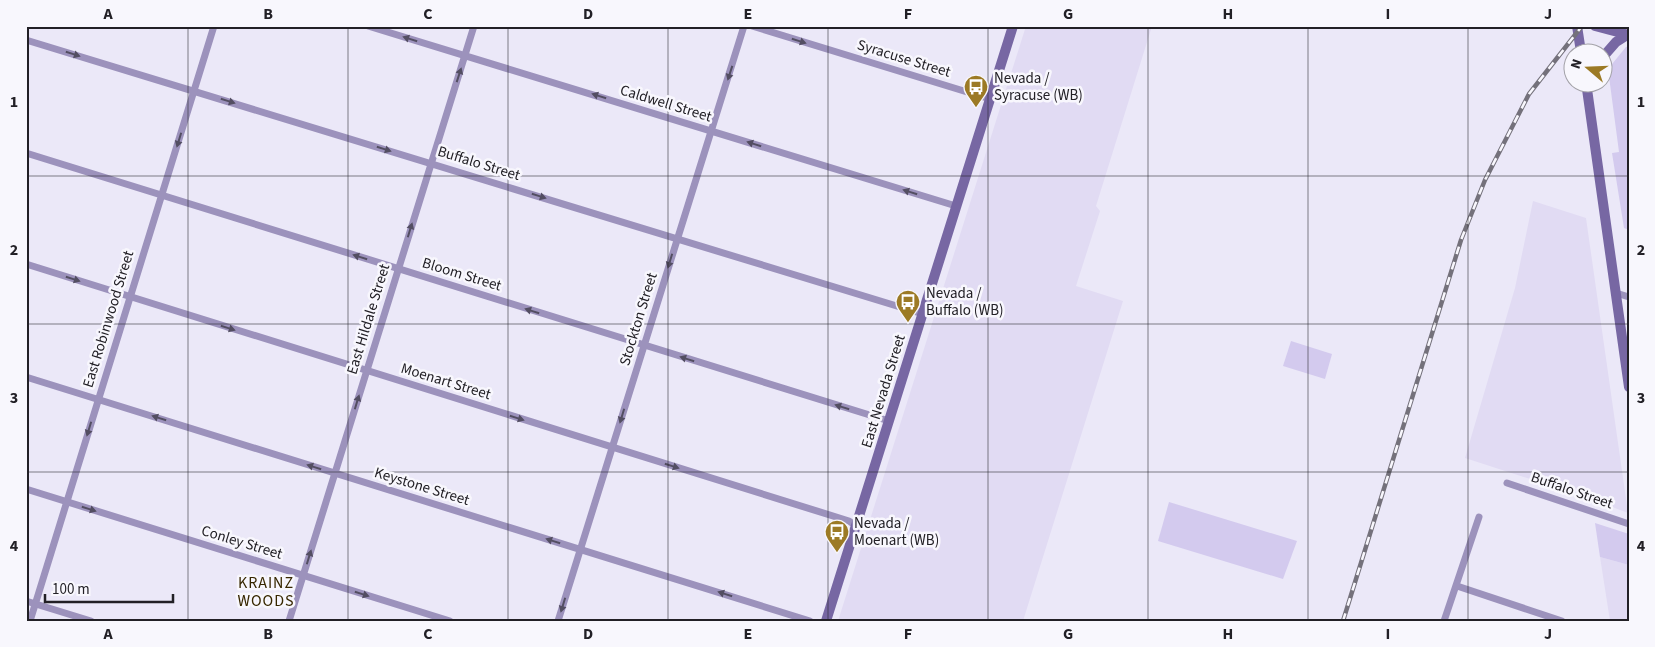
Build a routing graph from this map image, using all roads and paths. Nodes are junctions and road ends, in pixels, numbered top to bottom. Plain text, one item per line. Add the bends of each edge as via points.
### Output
1 (214, 26) edge
2 (368, 26) edge
3 (474, 26) edge
4 (744, 26) edge
5 (752, 26) edge
6 (1013, 26) edge
7 (1577, 26) edge
8 (1595, 26) edge
9 (1628, 35) edge
10 (26, 40) edge
11 (1579, 42) edge
12 (1612, 47) edge
13 (465, 56) junction
14 (194, 91) junction
15 (1587, 92) edge
16 (990, 99) junction
17 (711, 131) junction
18 (26, 153) edge
19 (431, 163) junction
20 (161, 195) junction
21 (956, 206) junction
22 (678, 238) junction
23 (26, 264) edge
24 (398, 269) junction
25 (1616, 293) junction
26 (130, 297) junction
27 (1629, 297) edge
28 (923, 314) junction
29 (644, 345) junction
30 (367, 371) junction
31 (26, 377) edge
32 (1629, 387) edge
33 (98, 399) junction
34 (889, 421) junction
35 (612, 447) junction
36 (335, 473) junction
37 (1507, 483) dead end
38 (26, 489) edge
39 (66, 502) junction
40 (1479, 517) dead end
41 (1629, 524) edge
42 (856, 526) junction
43 (580, 549) junction
44 (303, 575) junction
45 (1457, 586) junction
46 (26, 601) edge
47 (35, 604) junction
48 (30, 621) edge
49 (91, 621) edge
50 (289, 621) edge
51 (450, 621) edge
52 (558, 621) edge
53 (810, 621) edge
54 (826, 621) edge
55 (1444, 621) edge
56 (1562, 621) edge

1 - 14 street, East Robinwood Street
13 -> 2 street, Caldwell Street
3 - 13 street, East Hildale Street
4 -> 17 street, Stockton Street
5 -> 16 street, Syracuse Street
6 - 16 street, East Nevada Street
7 - 11 street
8 - 9 street
9 - 12 street
10 -> 14 street, Buffalo Street
17 -> 13 street, Caldwell Street
19 -> 13 street, East Hildale Street
14 -> 19 street, Buffalo Street
14 -> 20 street, East Robinwood Street
15 - 25 street
16 - 21 street, East Nevada Street
21 -> 17 street, Caldwell Street
17 - 22 street, Stockton Street
18 - 20 street, Bloom Street
19 -> 22 street, Buffalo Street
24 -> 19 street, East Hildale Street
24 -> 20 street, Bloom Street
20 - 26 street, East Robinwood Street
21 - 28 street, East Nevada Street
22 - 28 street, Buffalo Street
22 -> 29 street, Stockton Street
23 -> 26 street, Moenart Street
29 -> 24 street, Bloom Street
24 - 30 street, East Hildale Street
25 - 27 street
25 - 32 street
26 -> 30 street, Moenart Street
26 - 33 street, East Robinwood Street
28 - 34 street, East Nevada Street
34 -> 29 street, Bloom Street
29 -> 35 street, Stockton Street
30 -> 35 street, Moenart Street
36 -> 30 street, East Hildale Street
31 - 33 street, Keystone Street
36 -> 33 street, Keystone Street
33 -> 39 street, East Robinwood Street
34 - 42 street, East Nevada Street
35 -> 42 street, Moenart Street via 852,522
35 - 43 street, Stockton Street
43 -> 36 street, Keystone Street
44 -> 36 street, East Hildale Street
37 - 41 street, Buffalo Street
38 - 39 street, Conley Street
39 -> 44 street, Conley Street
39 - 47 street, East Robinwood Street
40 - 45 street
42 - 54 street, East Nevada Street
43 -> 52 street, Stockton Street
53 -> 43 street, Keystone Street
44 - 50 street, East Hildale Street
44 -> 51 street, Conley Street
45 - 55 street
45 - 56 street
46 - 47 street
47 - 48 street, East Robinwood Street
47 - 49 street

